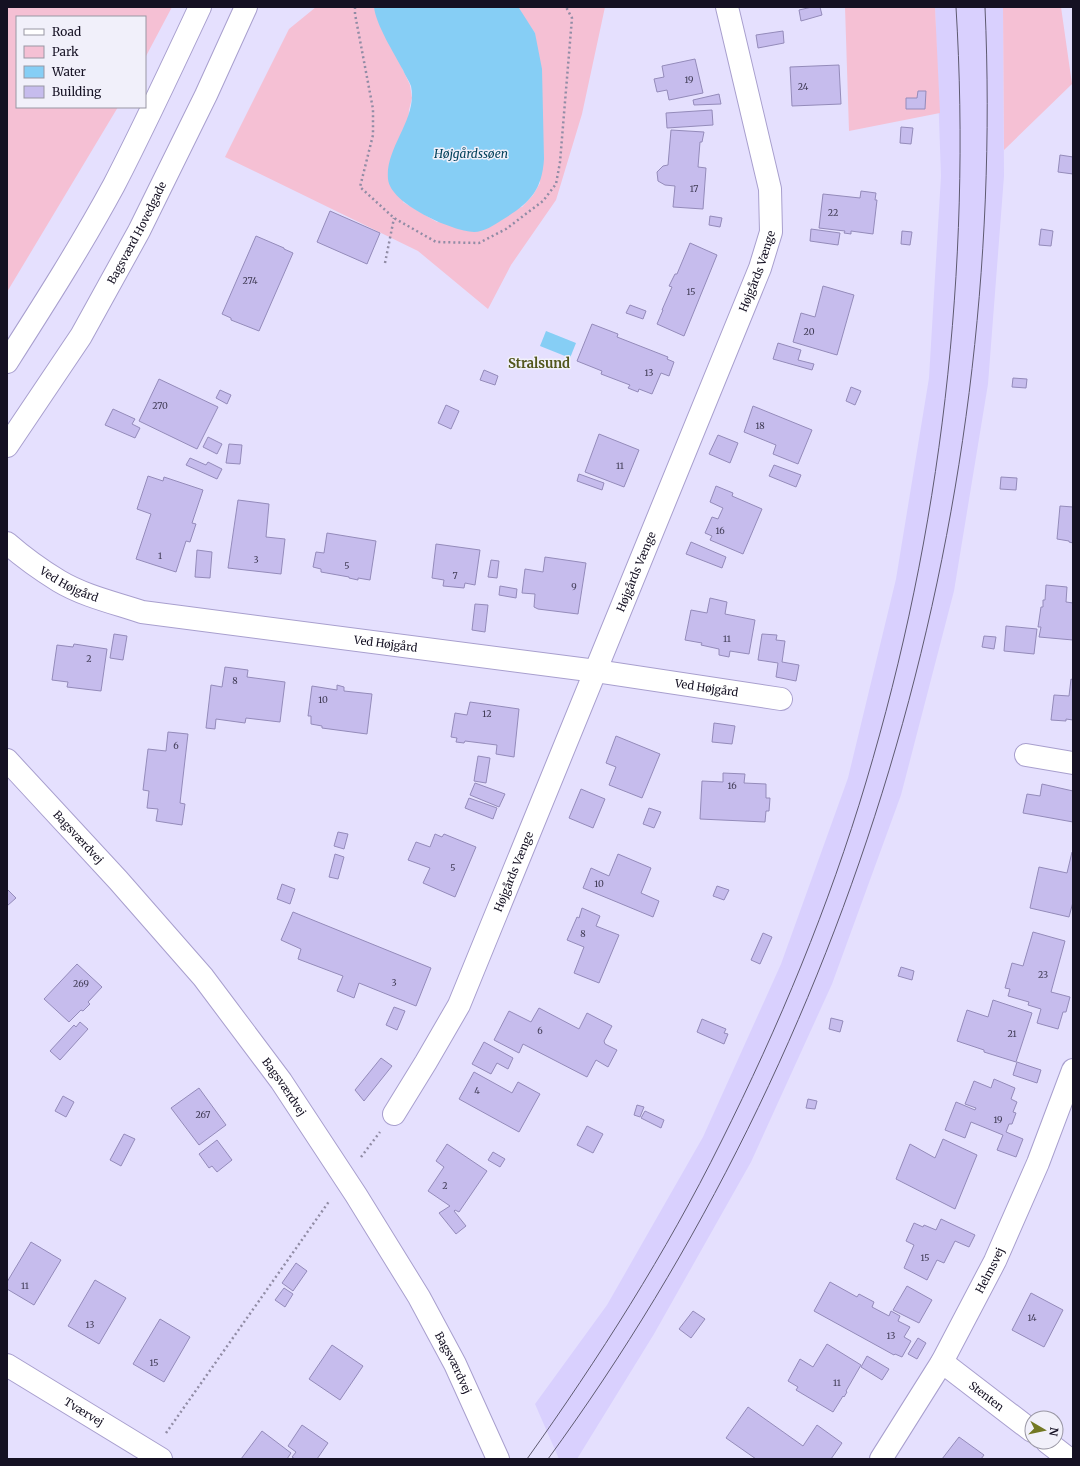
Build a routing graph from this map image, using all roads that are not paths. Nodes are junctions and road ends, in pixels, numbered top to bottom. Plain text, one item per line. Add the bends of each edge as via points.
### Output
1 (200, 7) edge
2 (246, 7) edge
3 (727, 7) edge
4 (7, 362) edge
5 (7, 446) edge
6 (7, 543) edge
7 (596, 671) junction
8 (781, 699) dead end
9 (1026, 755) dead end
10 (7, 760) edge
11 (1073, 763) edge
12 (1073, 1070) edge
13 (394, 1114) road end
14 (942, 1362) junction
15 (7, 1365) edge
16 (1024, 1425) edge
17 (1057, 1450) edge
18 (497, 1456) edge
19 (153, 1457) edge
20 (881, 1459) edge
21 (1069, 1459) edge

1 - 4 street via 113,185 59,280
2 - 5 street, Bagsværd Hovedgade via 203,102 135,238 81,336
3 - 7 street, Højgårds Vænge via 770,189 771,232 760,268
6 - 7 street, Ved Højgård via 23,557 60,581 98,598 142,612
7 - 8 street, Ved Højgård
7 - 13 street, Højgårds Vænge via 459,1005
9 - 11 street
10 - 18 street, Bagsværdvej via 203,977 281,1081 419,1297 455,1364
12 - 14 street, Helmsvej via 1038,1164 995,1261
14 - 16 street, Stenten
14 - 20 street, Helmsvej
15 - 19 street, Tværvej
17 - 21 street

